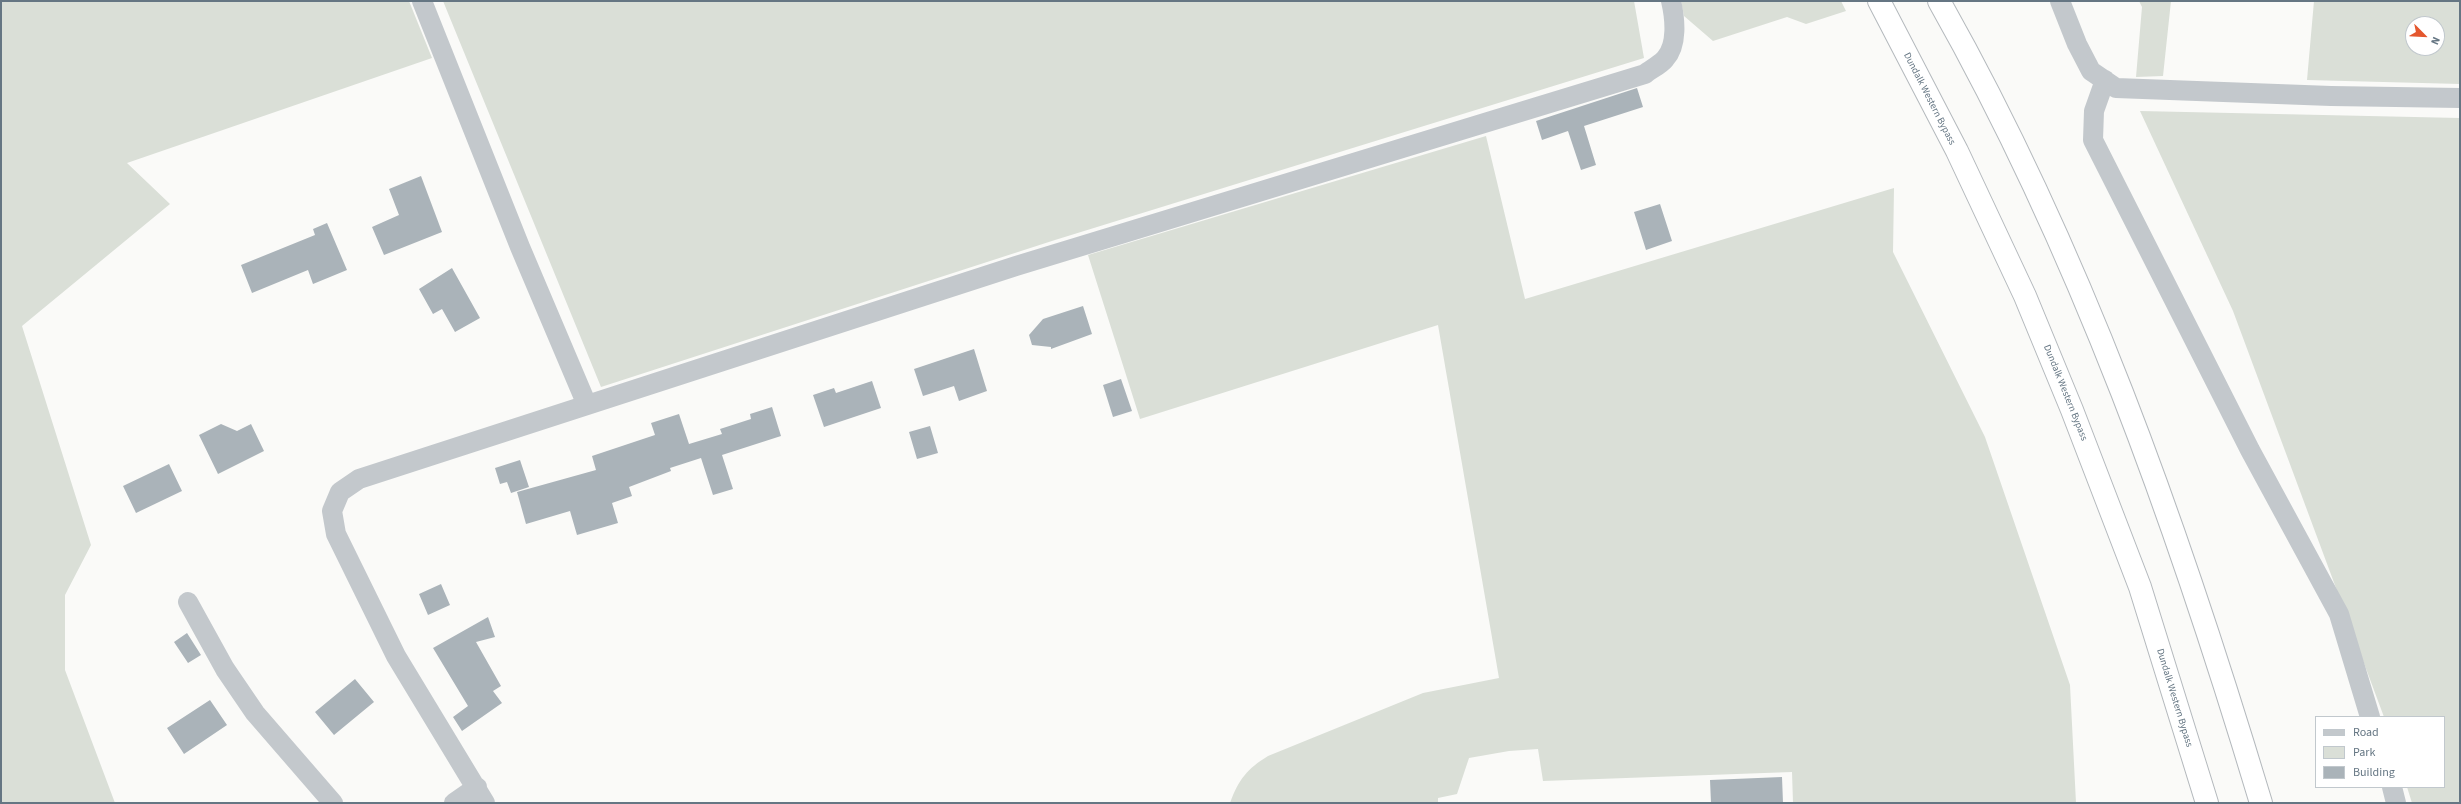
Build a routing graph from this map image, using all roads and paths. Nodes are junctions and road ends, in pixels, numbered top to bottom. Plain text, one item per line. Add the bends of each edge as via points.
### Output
1 (422, 1) edge
2 (1671, 1) edge
3 (1879, 1) edge
4 (1938, 1) edge
5 (2060, 1) edge
6 (2098, 75) junction
7 (2460, 98) edge
8 (587, 405) junction
9 (188, 602) dead end
10 (2370, 716) edge
11 (2392, 788) edge
12 (481, 795) edge
13 (333, 803) edge
14 (454, 803) edge
15 (2207, 803) edge
16 (2261, 803) edge
17 (2396, 803) edge

1 - 8 street via 517,239
2 - 8 street via 1675,17 1673,43 1666,58 1645,74 1016,266
3 - 15 highway, Dundalk Western Bypass via 1957,151 2025,296 2066,396 2140,587
4 - 16 highway via 1979,73 2043,202 2125,403 2169,519
5 - 6 street via 2077,44
6 - 7 street via 2116,88
6 - 10 street via 2093,140 2250,450 2339,614
8 - 12 street via 359,480 340,492 332,511 336,534 396,656
9 - 13 street via 225,669 255,713
11 - 17 street
12 - 14 street

